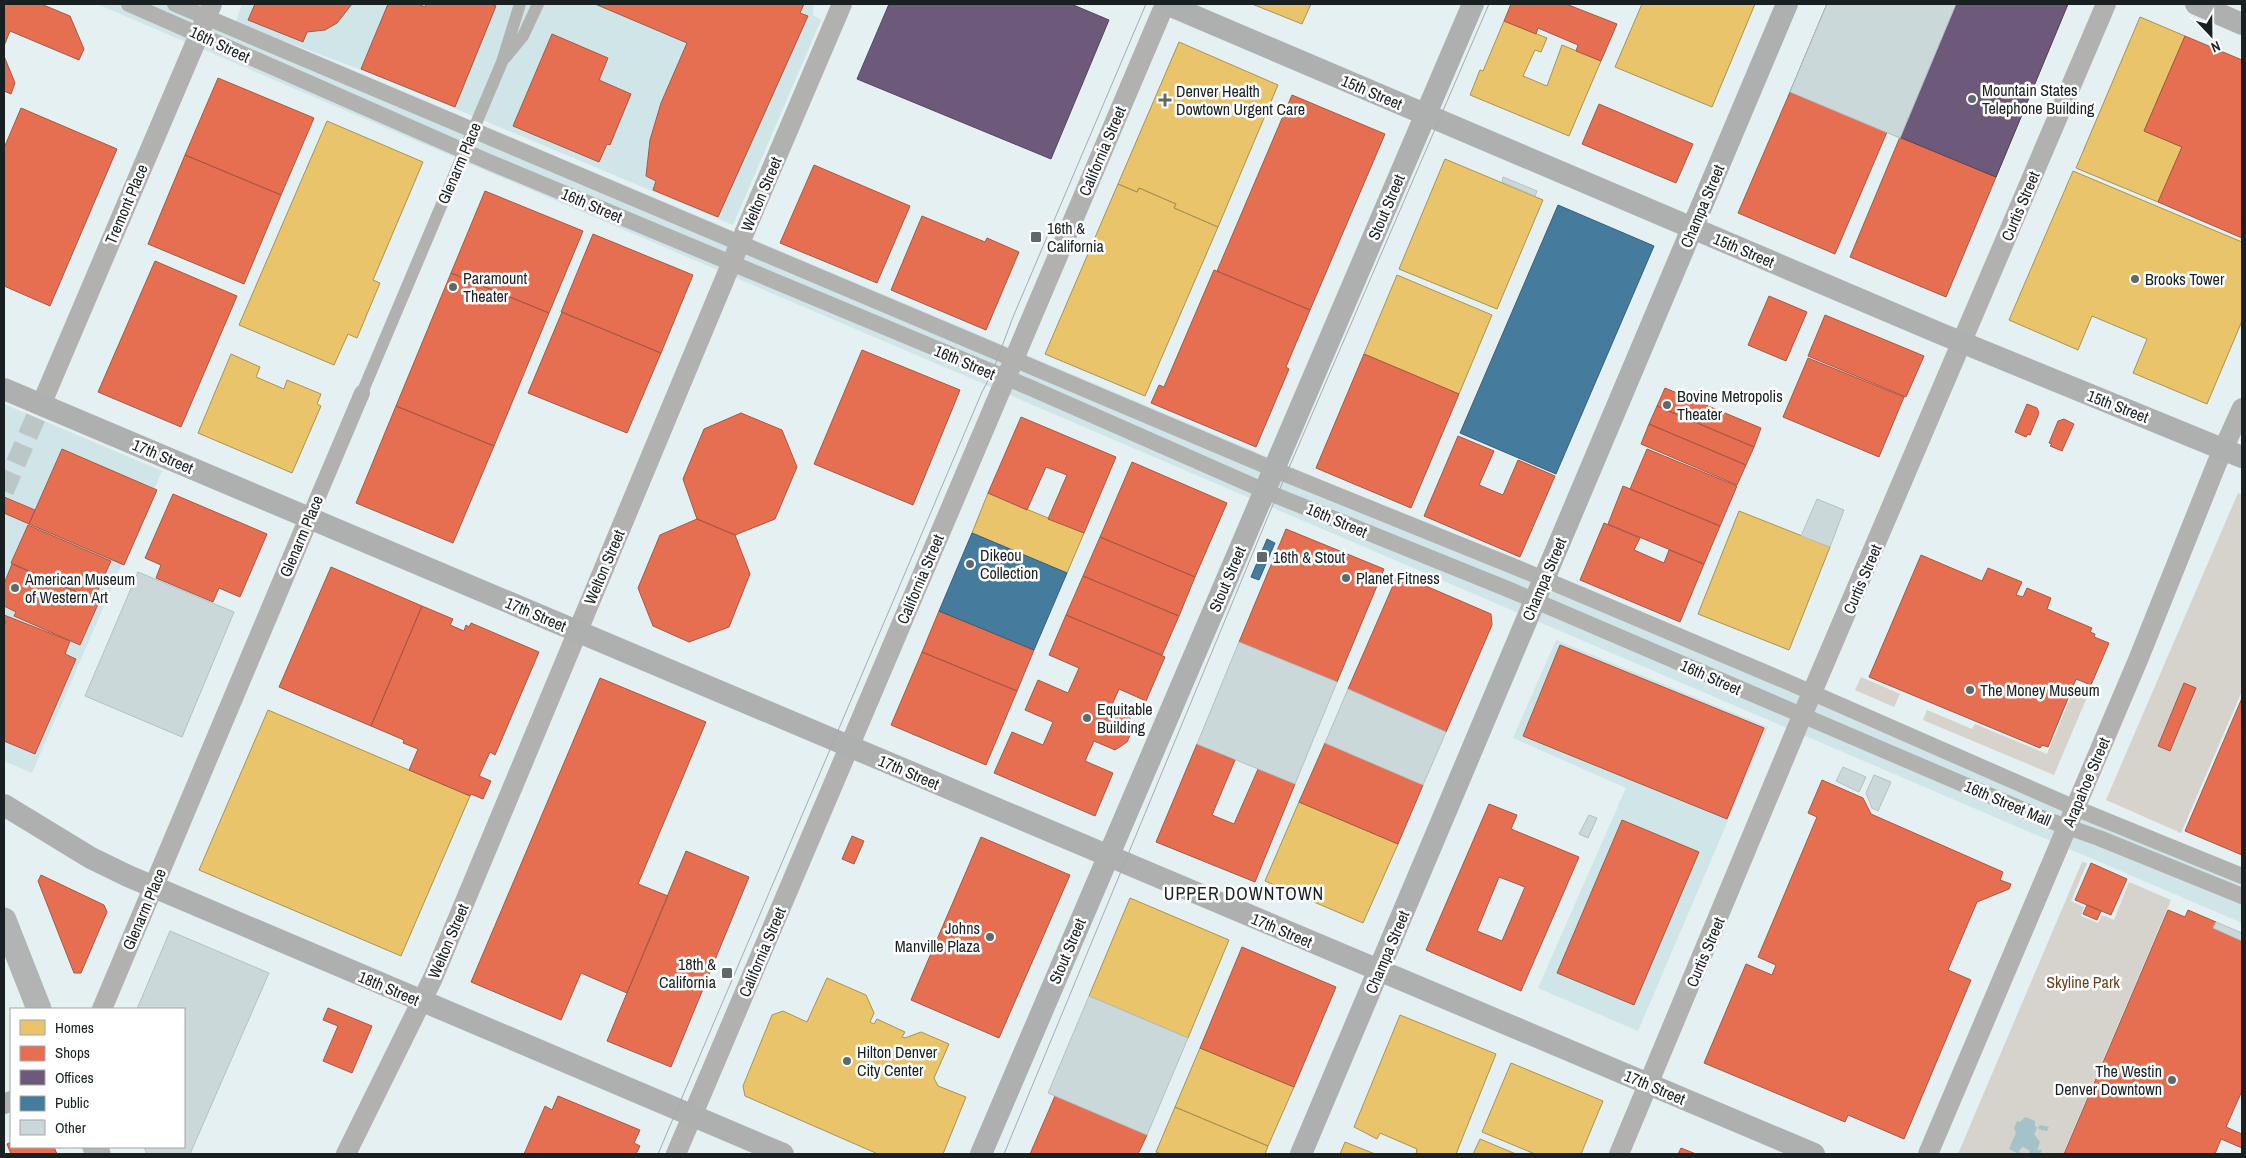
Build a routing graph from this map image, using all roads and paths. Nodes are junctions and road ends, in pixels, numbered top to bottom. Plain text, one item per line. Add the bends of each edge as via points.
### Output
1 (129, 4) edge
2 (176, 4) edge
3 (520, 4) edge
4 (538, 4) edge
5 (842, 4) edge
6 (1165, 4) edge
7 (1472, 4) edge
8 (1787, 4) edge
9 (2106, 4) edge
10 (2196, 4) edge
11 (205, 18) edge
12 (2242, 24) edge
13 (502, 62) junction
14 (1425, 114) junction
15 (473, 131) junction
16 (464, 151) junction
17 (1692, 228) junction
18 (740, 242) junction
19 (731, 264) junction
20 (1962, 343) junction
21 (1014, 358) junction
22 (1006, 379) junction
23 (4, 389) edge
24 (362, 393) joint
25 (41, 405) junction
26 (2242, 408) edge
27 (2233, 453) edge
28 (1273, 470) junction
29 (1265, 491) junction
30 (309, 518) junction
31 (1544, 579) junction
32 (1535, 602) junction
33 (578, 632) junction
34 (1814, 693) junction
35 (1802, 716) junction
36 (849, 747) junction
37 (4, 804) edge
38 (2075, 808) junction
39 (2067, 827) junction
40 (1108, 856) junction
41 (2242, 876) edge
42 (153, 886) junction
43 (2242, 896) edge
44 (4, 920) edge
45 (1379, 971) junction
46 (422, 1002) junction
47 (39, 1008) edge
48 (102, 1008) edge
49 (1648, 1084) junction
50 (692, 1116) junction
51 (346, 1154) edge
52 (676, 1154) edge
53 (783, 1154) edge
54 (980, 1154) edge
55 (1301, 1154) edge
56 (1619, 1154) edge
57 (1814, 1154) edge
58 (1928, 1154) edge

1 - 11 street, 16th Street
2 - 11 street, 16th Street
3 - 13 street, Glenarm Place
4 - 13 street, Glenarm Place via 522,36
5 - 18 street, Welton Street
6 - 14 main road, 15th Street
6 - 21 street, California Street
7 - 14 main road, Stout Street
8 - 17 main road, Champa Street
9 - 20 street, Curtis Street
10 - 12 main road
11 - 15 street, 16th Street
11 - 16 street, 16th Street via 224,47
11 - 25 street, Tremont Place
13 - 15 street, Glenarm Place
14 - 17 main road, 15th Street
14 - 28 main road, Stout Street
15 - 16 street, Glenarm Place
15 - 18 street, 16th Street
16 - 19 street, 16th Street
16 - 24 street, Glenarm Place
17 - 20 main road, 15th Street
17 - 31 main road, Champa Street
18 - 19 street, Welton Street
18 - 21 street, 16th Street
19 - 22 street, 16th Street
19 - 33 street, Welton Street
20 - 27 main road, 15th Street
20 - 34 street, Curtis Street
21 - 22 street, California Street
21 - 28 street, 16th Street
22 - 29 street, 16th Street
22 - 36 street, California Street
23 - 25 main road, 17th Street
24 - 30 street, Glenarm Place
25 - 30 main road, 17th Street
26 - 27 street, Arapahoe Street
27 - 38 street, Arapahoe Street via 2158,613
28 - 29 main road, Stout Street
28 - 31 street, 16th Street
29 - 32 street, 16th Street
29 - 40 main road, Stout Street
30 - 33 main road, 17th Street
30 - 42 street, Glenarm Place
31 - 32 main road, Champa Street
31 - 34 street, 16th Street
32 - 35 street, 16th Street
32 - 45 main road, Champa Street
33 - 36 main road, 17th Street
33 - 46 street, Welton Street
34 - 35 street, Curtis Street
34 - 38 street, 16th Street Mall
35 - 39 street, 16th Street Mall
35 - 49 street, Curtis Street
36 - 40 main road, 17th Street
36 - 50 street, California Street
37 - 42 main road, 18th Street via 91,858
38 - 39 street, Arapahoe Street
38 - 41 street, 16th Street Mall
39 - 43 street, 16th Street Mall
39 - 58 street, Arapahoe Street
40 - 45 main road, 17th Street
40 - 54 main road, Stout Street
42 - 46 main road, 18th Street
42 - 48 street, Glenarm Place
44 - 47 main road
45 - 49 main road, 17th Street
45 - 55 main road, Champa Street
46 - 50 main road, 18th Street
46 - 51 street, Welton Street
49 - 56 street, Curtis Street
49 - 57 main road, 17th Street
50 - 52 street, California Street
50 - 53 main road, 18th Street

